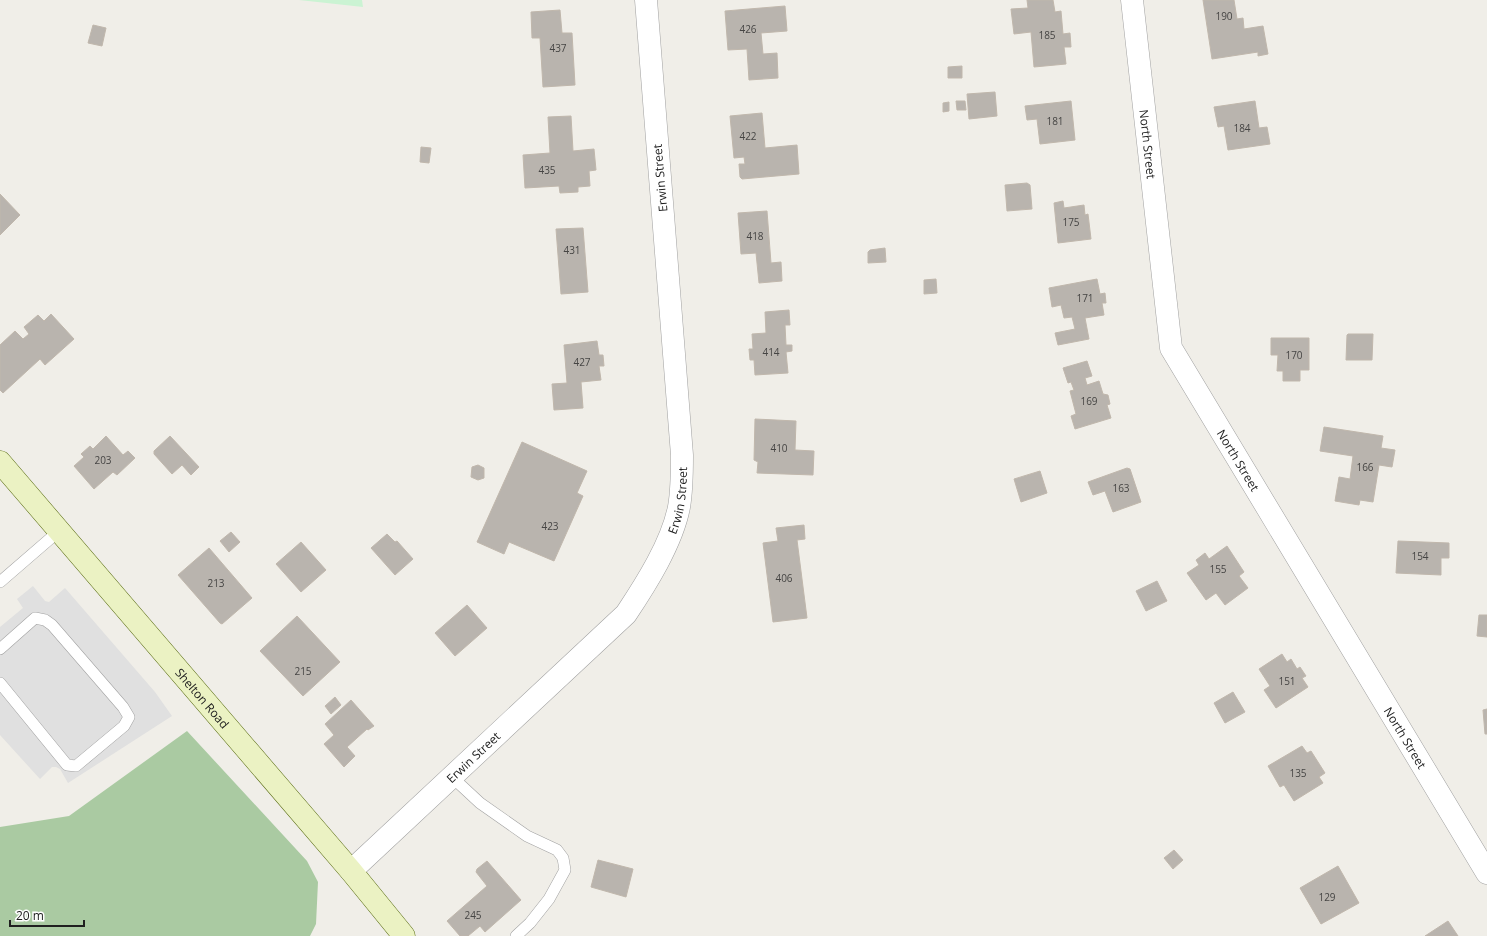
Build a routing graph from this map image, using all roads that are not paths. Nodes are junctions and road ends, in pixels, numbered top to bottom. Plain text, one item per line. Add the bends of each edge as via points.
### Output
1 (646, 0) edge
2 (1132, 0) edge
3 (0, 462) edge
4 (59, 531) junction
5 (0, 582) edge
6 (0, 649) edge
7 (0, 683) edge
8 (452, 777) junction
9 (351, 871) junction
10 (1487, 873) edge
11 (404, 936) edge
12 (516, 936) edge

1 - 8 street, Erwin Street via 682,455 678,509 670,534 649,580 626,614
2 - 10 street, North Street via 1171,348
3 - 4 main road, Shelton Road
4 - 5 lane
4 - 9 main road, Shelton Road
6 - 7 lane via 35,618 45,620 52,625 129,717 124,726 76,766 67,765
8 - 9 street, Erwin Street
8 - 12 lane via 480,803 527,836 557,850 563,858 565,870 549,899
9 - 11 main road, Shelton Road

